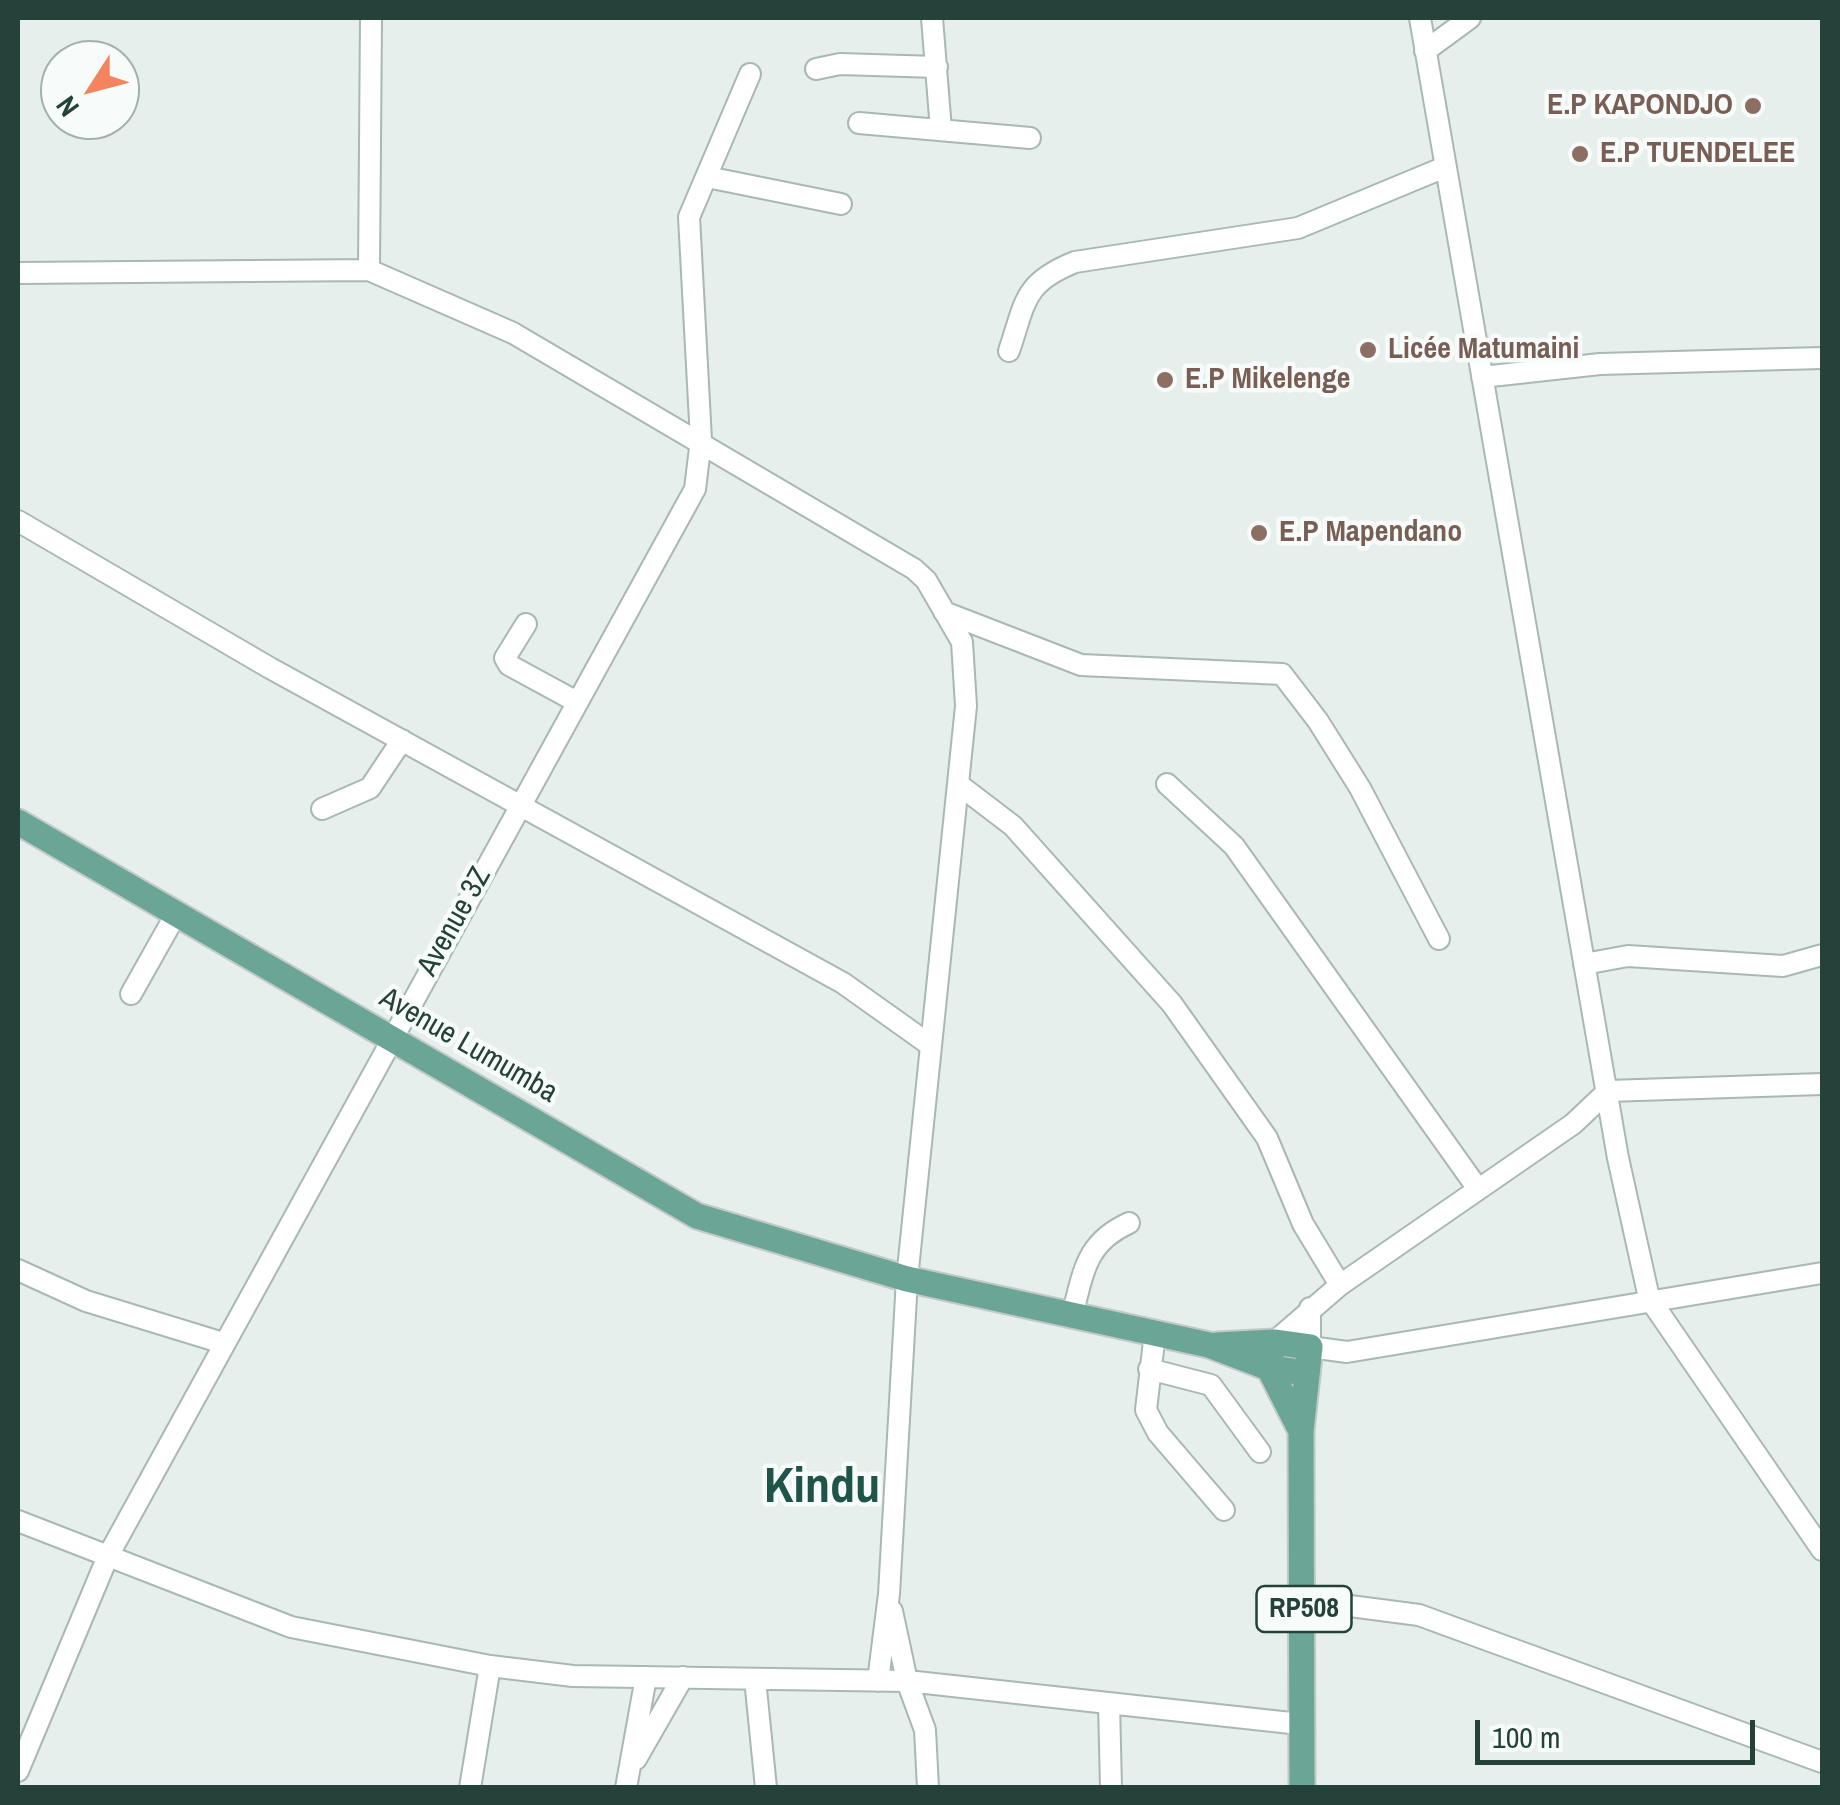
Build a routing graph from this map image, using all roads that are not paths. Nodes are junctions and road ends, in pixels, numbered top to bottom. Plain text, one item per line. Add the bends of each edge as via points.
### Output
1 (371, 18) edge
2 (933, 18) edge
3 (1420, 18) edge
4 (1470, 18) edge
5 (1426, 51) junction
6 (937, 67) junction
7 (816, 69) dead end
8 (750, 74) dead end
9 (858, 123) dead end
10 (941, 130) junction
11 (1030, 138) dead end
12 (1446, 167) junction
13 (707, 177) junction
14 (841, 204) dead end
15 (369, 270) junction
16 (18, 273) edge
17 (1009, 351) dead end
18 (1822, 358) edge
19 (1482, 377) junction
20 (701, 440) junction
21 (18, 521) edge
22 (944, 612) junction
23 (526, 624) dead end
24 (577, 702) junction
25 (402, 740) junction
26 (958, 784) junction
27 (1167, 784) dead end
28 (520, 804) junction
29 (322, 809) dead end
30 (18, 822) edge
31 (176, 914) junction
32 (1439, 939) dead end
33 (1822, 955) edge
34 (1584, 964) junction
35 (131, 994) dead end
36 (391, 1038) junction
37 (930, 1046) junction
38 (1822, 1084) edge
39 (1608, 1091) junction
40 (1478, 1189) junction
41 (1129, 1222) dead end
42 (18, 1270) edge
43 (1822, 1273) edge
44 (907, 1279) junction
45 (1340, 1285) junction
46 (1649, 1298) junction
47 (1310, 1308) junction
48 (1072, 1315) junction
49 (1155, 1333) junction
50 (1274, 1342) junction
51 (223, 1344) junction
52 (1209, 1345) junction
53 (1309, 1360) junction
54 (1148, 1368) junction
55 (1269, 1368) junction
56 (1301, 1432) junction
57 (1260, 1452) dead end
58 (1224, 1510) dead end
59 (18, 1521) edge
60 (1822, 1550) edge
61 (108, 1556) junction
62 (889, 1594) junction
63 (1304, 1600) junction
64 (490, 1666) junction
65 (646, 1677) junction
66 (684, 1677) junction
67 (754, 1679) junction
68 (878, 1681) junction
69 (907, 1681) junction
70 (1109, 1703) junction
71 (1300, 1724) junction
72 (23, 1740) edge
73 (1822, 1762) edge
74 (18, 1772) edge
75 (627, 1780) edge
76 (470, 1788) edge
77 (766, 1788) edge
78 (928, 1788) edge
79 (1111, 1788) edge
80 (1302, 1788) edge

1 - 15 street
2 - 6 street
3 - 5 street
4 - 5 street
5 - 12 street
6 - 7 street
6 - 10 street
8 - 13 street, Avenue 3Z
9 - 10 street
10 - 11 street
12 - 17 street via 1298,228 1075,262 1044,274 1030,292
12 - 19 street
13 - 14 street
13 - 20 street, Avenue 3Z via 688,226
15 - 16 street
15 - 20 street via 514,333
18 - 19 street via 1600,364
19 - 34 street
20 - 22 street via 914,569
20 - 24 street, Avenue 3Z via 694,489
21 - 25 street
22 - 26 street via 962,642 966,706
22 - 32 street via 1081,665 1282,674 1360,788
23 - 24 street via 505,658 509,665
24 - 28 street, Avenue 3Z
25 - 28 street
25 - 29 street via 370,788
26 - 37 street
26 - 45 street via 1013,826 1172,1004 1267,1138 1303,1224
27 - 40 street via 1234,846
28 - 36 street, Avenue 3Z
28 - 37 street via 853,988
30 - 31 main road, Avenue Lumumba
31 - 35 street
31 - 36 main road, Avenue Lumumba
33 - 34 street via 1782,966 1628,956
34 - 39 street
36 - 44 main road, Avenue Lumumba via 697,1216
36 - 51 street, Avenue 3Z
37 - 44 street
38 - 39 street
39 - 40 street via 1573,1124
39 - 46 street
40 - 45 street
41 - 48 street via 1106,1233 1090,1255
42 - 51 street via 86,1301
43 - 46 street
44 - 48 main road, Avenue Lumumba
44 - 62 street
45 - 47 street
46 - 53 street
46 - 60 street
47 - 50 street
47 - 53 street
48 - 49 main road, Avenue Lumumba
49 - 52 main road, Avenue Lumumba
49 - 54 street
50 - 52 main road
50 - 53 main road
50 - 55 main road
51 - 61 street, Avenue 3Z
52 - 55 main road
53 - 55 main road
53 - 56 main road, RP508
54 - 57 street via 1211,1384
54 - 58 street via 1146,1410 1158,1433
55 - 56 main road, RP508
56 - 63 main road, RP508
59 - 61 street
61 - 64 street via 291,1627
61 - 72 street, Avenue 3Z
62 - 68 street
62 - 69 street
63 - 71 main road, RP508
63 - 73 street via 1419,1615
64 - 65 street
64 - 76 street
65 - 66 street
65 - 75 street
66 - 67 street
66 - 75 street
67 - 68 street
67 - 77 street
68 - 69 street
69 - 70 street
69 - 78 street via 924,1730
70 - 71 street
70 - 79 street
71 - 80 main road, RP508
72 - 74 street, Avenue 3Z

